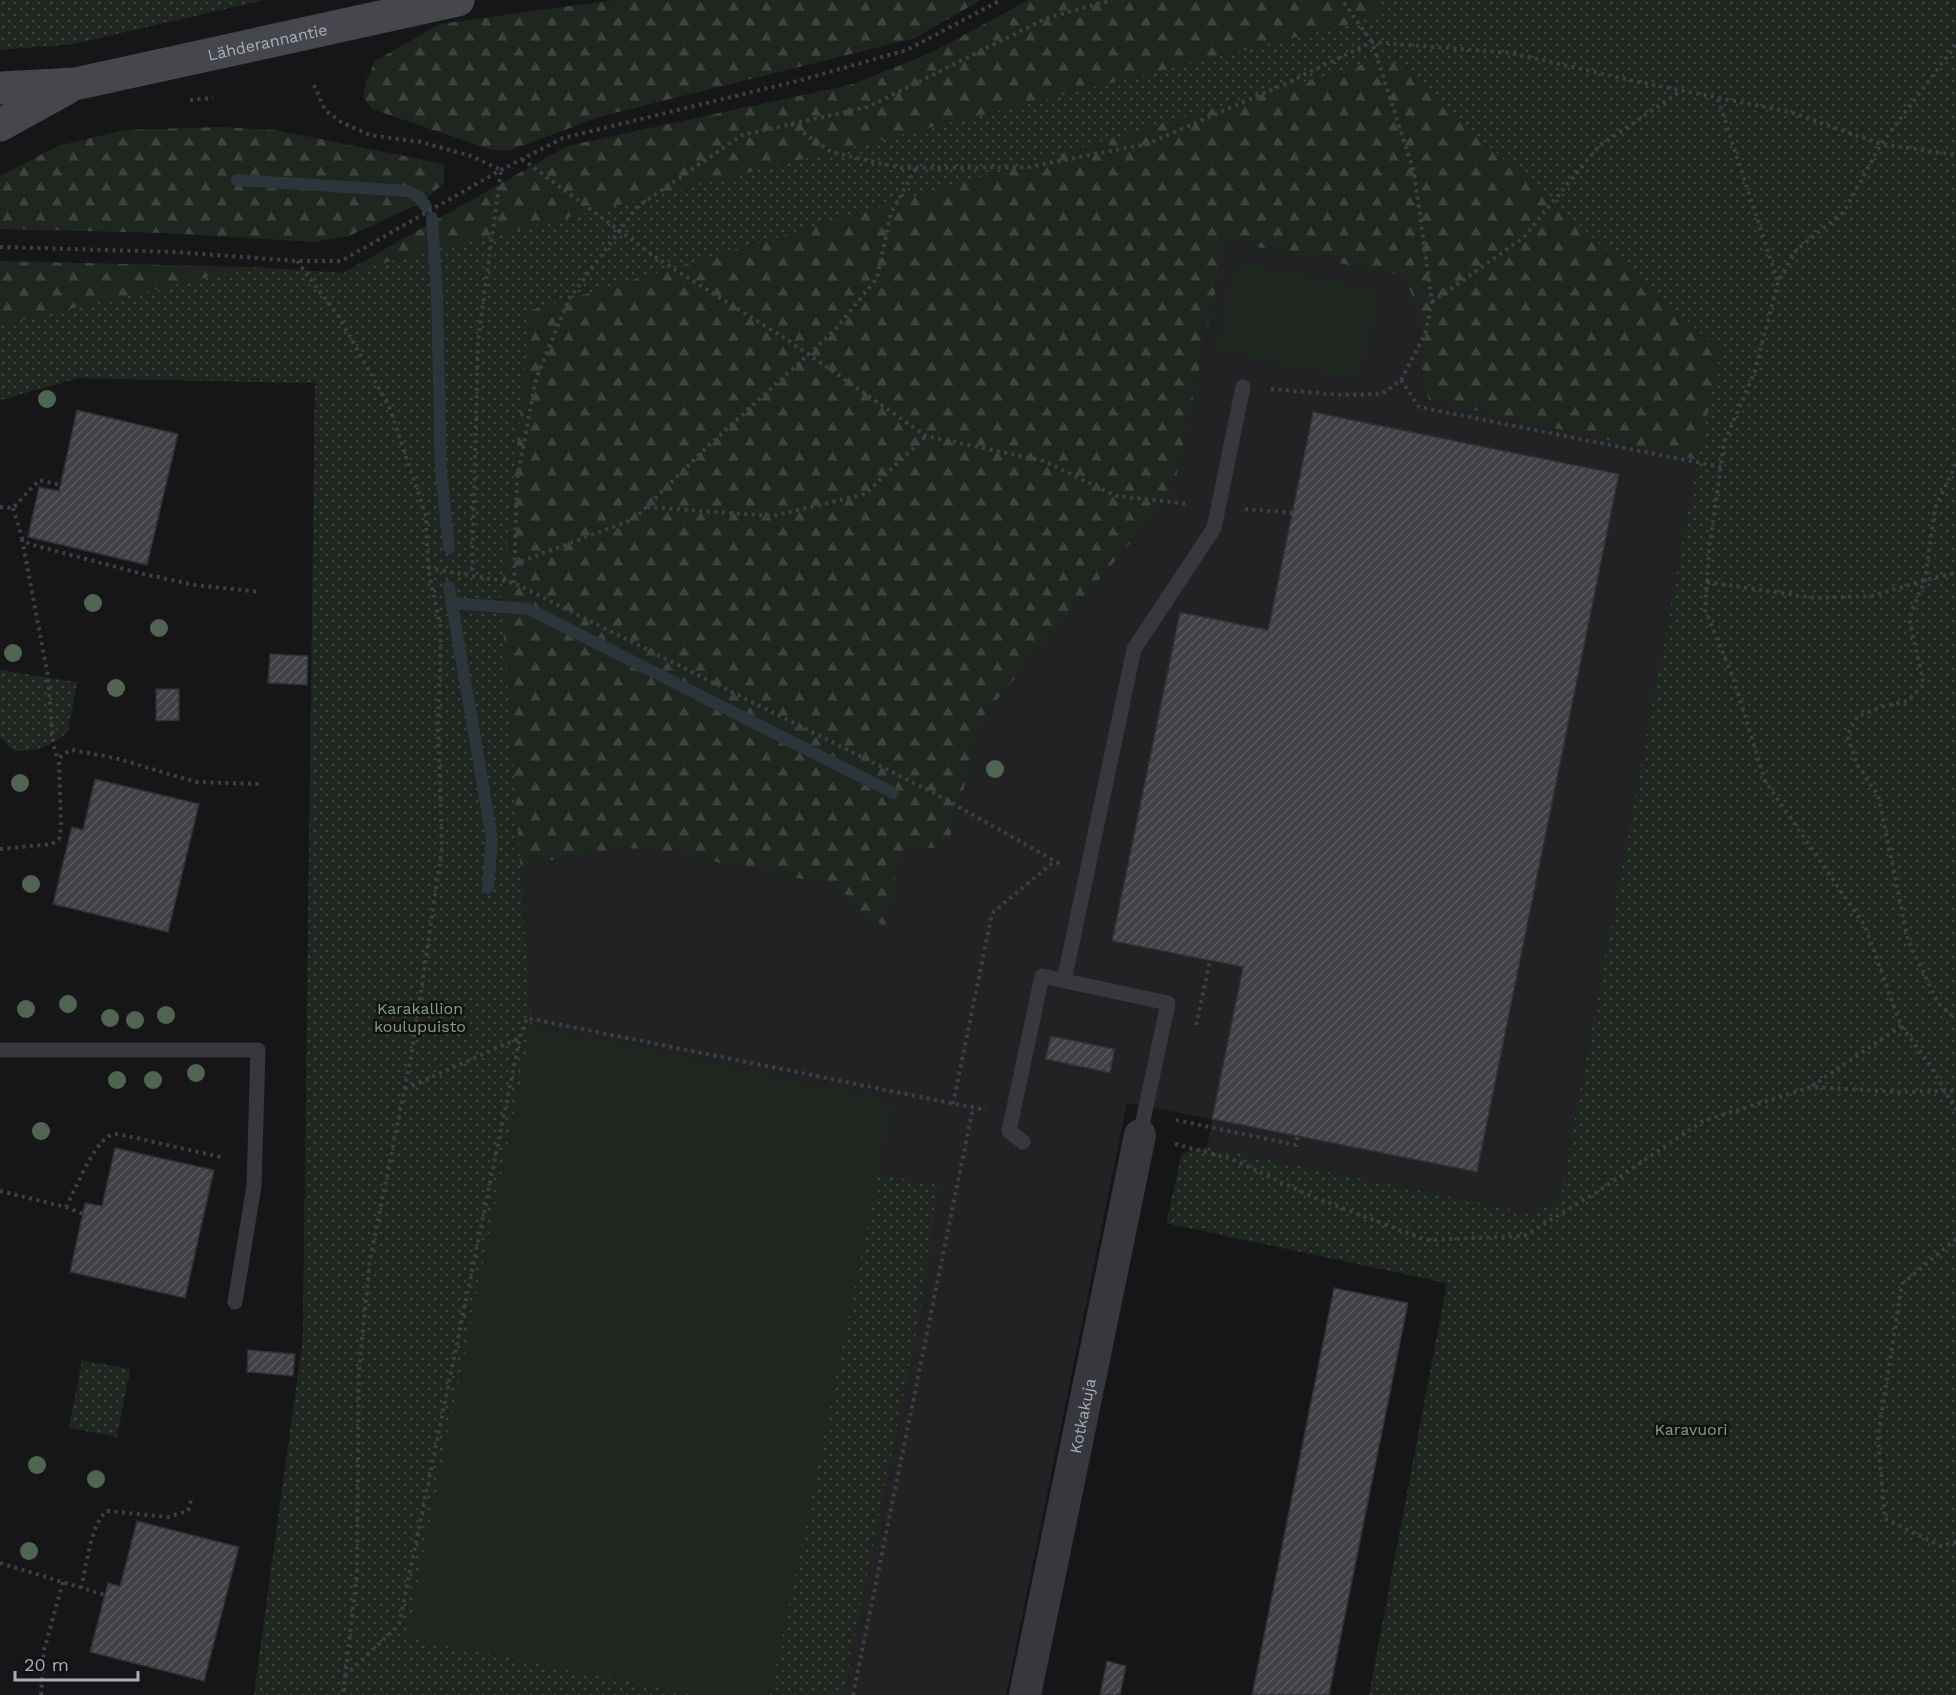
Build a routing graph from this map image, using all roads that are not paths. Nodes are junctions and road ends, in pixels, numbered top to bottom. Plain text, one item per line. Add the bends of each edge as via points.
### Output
1 (459, 0) edge
2 (75, 84) junction
3 (0, 88) edge
4 (0, 125) edge
5 (1243, 387) road end
6 (1064, 981) junction
7 (0, 1050) edge
8 (1140, 1135) joint
9 (1023, 1142) dead end
10 (235, 1302) dead end
11 (1025, 1695) edge

1 - 2 main road, Lähderannantie
2 - 3 main road, Lähderannantie
2 - 4 main road, Lähderannantie
5 - 6 lane via 1214,528 1134,649
6 - 8 lane via 1167,1003
6 - 9 lane via 1042,976 1009,1131
7 - 10 lane via 258,1050 255,1186
8 - 11 street, Kotkakuja

